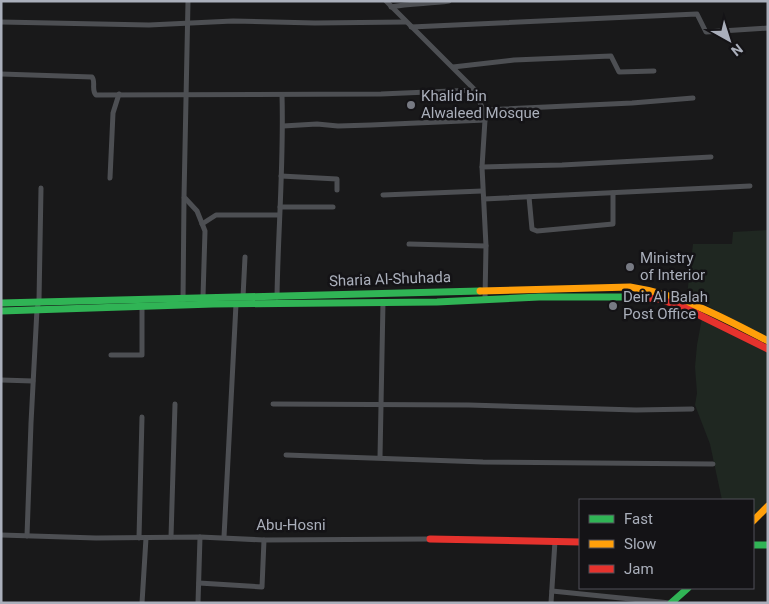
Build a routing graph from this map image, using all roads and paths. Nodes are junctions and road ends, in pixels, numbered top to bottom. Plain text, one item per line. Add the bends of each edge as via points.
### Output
1 (188, 1) edge
2 (386, 1) edge
3 (449, 1) edge
4 (407, 2) edge
5 (391, 7) junction
6 (1, 22) edge
7 (406, 22) junction
8 (187, 23) junction
9 (411, 27) junction
10 (768, 28) edge
11 (453, 68) junction
12 (654, 71) dead end
13 (1, 74) edge
14 (475, 90) junction
15 (119, 94) junction
16 (187, 94) junction
17 (282, 94) junction
18 (693, 98) dead end
19 (483, 110) junction
20 (485, 120) junction
21 (283, 126) junction
22 (711, 157) dead end
23 (482, 167) junction
24 (282, 176) junction
25 (110, 178) dead end
26 (750, 186) dead end
27 (41, 188) dead end
28 (337, 190) dead end
29 (482, 191) junction
30 (613, 193) junction
31 (383, 195) dead end
32 (184, 197) junction
33 (530, 197) junction
34 (484, 199) junction
35 (280, 207) junction
36 (333, 207) dead end
37 (279, 215) junction
38 (202, 224) junction
39 (409, 244) dead end
40 (486, 246) junction
41 (245, 257) dead end
42 (485, 290) junction
43 (204, 297) junction
44 (244, 297) junction
45 (277, 299) junction
46 (485, 299) junction
47 (39, 301) junction
48 (183, 301) junction
49 (382, 302) junction
50 (1, 303) edge
51 (236, 304) junction
52 (142, 306) junction
53 (37, 309) junction
54 (1, 311) edge
55 (768, 341) edge
56 (768, 349) edge
57 (111, 355) dead end
58 (1, 380) edge
59 (33, 381) junction
60 (175, 404) dead end
61 (273, 404) dead end
62 (381, 405) junction
63 (692, 409) dead end
64 (142, 417) dead end
65 (286, 455) dead end
66 (380, 457) junction
67 (713, 464) dead end
68 (768, 506) edge
69 (754, 520) edge
70 (1, 535) edge
71 (27, 536) junction
72 (171, 537) junction
73 (200, 537) junction
74 (224, 537) junction
75 (139, 538) junction
76 (146, 538) junction
77 (430, 539) joint
78 (264, 540) junction
79 (555, 541) junction
80 (579, 542) edge
81 (754, 545) edge
82 (768, 545) edge
83 (199, 583) junction
84 (687, 589) edge
85 (552, 591) junction
86 (142, 603) edge
87 (198, 603) edge
88 (550, 603) edge
89 (671, 603) edge

1 - 8 street
2 - 5 street
3 - 4 street
4 - 5 street
5 - 7 street
6 - 8 street
7 - 8 street
7 - 9 street
8 - 16 street
9 - 10 street via 697,14 706,32
9 - 11 street
11 - 12 street via 514,60 611,56 619,72
11 - 14 street
13 - 15 street via 87,76 94,80 96,95
14 - 17 street
14 - 19 street
15 - 16 street
15 - 25 street via 113,113
16 - 17 street
16 - 32 street
17 - 21 street
18 - 19 street via 632,104
19 - 20 street
20 - 21 street
20 - 23 street
21 - 24 street
22 - 23 street
23 - 29 street
24 - 28 street via 337,179
24 - 35 street
26 - 30 street
27 - 47 street
29 - 31 street
29 - 34 street
30 - 33 street
30 - 33 street via 613,224 538,231 532,229
32 - 38 street via 197,211
32 - 48 street
33 - 34 street
34 - 40 street
35 - 36 street
35 - 37 street
37 - 38 street via 216,215
37 - 45 street
38 - 43 street via 205,231
39 - 40 street
40 - 42 street
41 - 44 street
42 - 45 main road, Sharia Al-Shuhada
42 - 46 street
42 - 55 main road, Sharia Al-Shuhada via 630,287 659,291 685,299
43 - 44 main road, Sharia Al-Shuhada
43 - 48 main road, Sharia Al-Shuhada
44 - 45 main road, Sharia Al-Shuhada
45 - 49 main road, Sharia Al-Shuhada
45 - 51 main road, Sharia Al-Shuhada
46 - 49 main road, Sharia Al-Shuhada
46 - 56 main road, Sharia Al-Shuhada via 658,299 683,307
47 - 48 main road, Sharia Al-Shuhada
47 - 50 main road, Sharia Al-Shuhada
47 - 53 street
48 - 51 main road, Sharia Al-Shuhada
48 - 52 main road, Sharia Al-Shuhada
49 - 62 street
51 - 74 street
52 - 53 main road, Sharia Al-Shuhada
52 - 57 street via 142,355
53 - 54 main road, Sharia Al-Shuhada
53 - 59 street
58 - 59 street
59 - 71 street
60 - 72 street
61 - 62 street
62 - 63 street
62 - 66 street
64 - 75 street
65 - 66 street
66 - 67 street via 483,462
68 - 69 main road
70 - 71 street, Abu-Hosni
71 - 75 street, Abu-Hosni
72 - 73 street, Abu-Hosni
72 - 76 street, Abu-Hosni
73 - 74 street, Abu-Hosni
73 - 83 street
74 - 78 street, Abu-Hosni
75 - 76 street, Abu-Hosni
76 - 86 street
77 - 78 street, Abu-Hosni
77 - 79 main road, Abu-Hosni
78 - 83 street via 262,587
79 - 80 main road, Abu-Hosni
79 - 85 street
81 - 82 main road
83 - 87 street
84 - 89 main road
85 - 88 street
85 - 89 street

